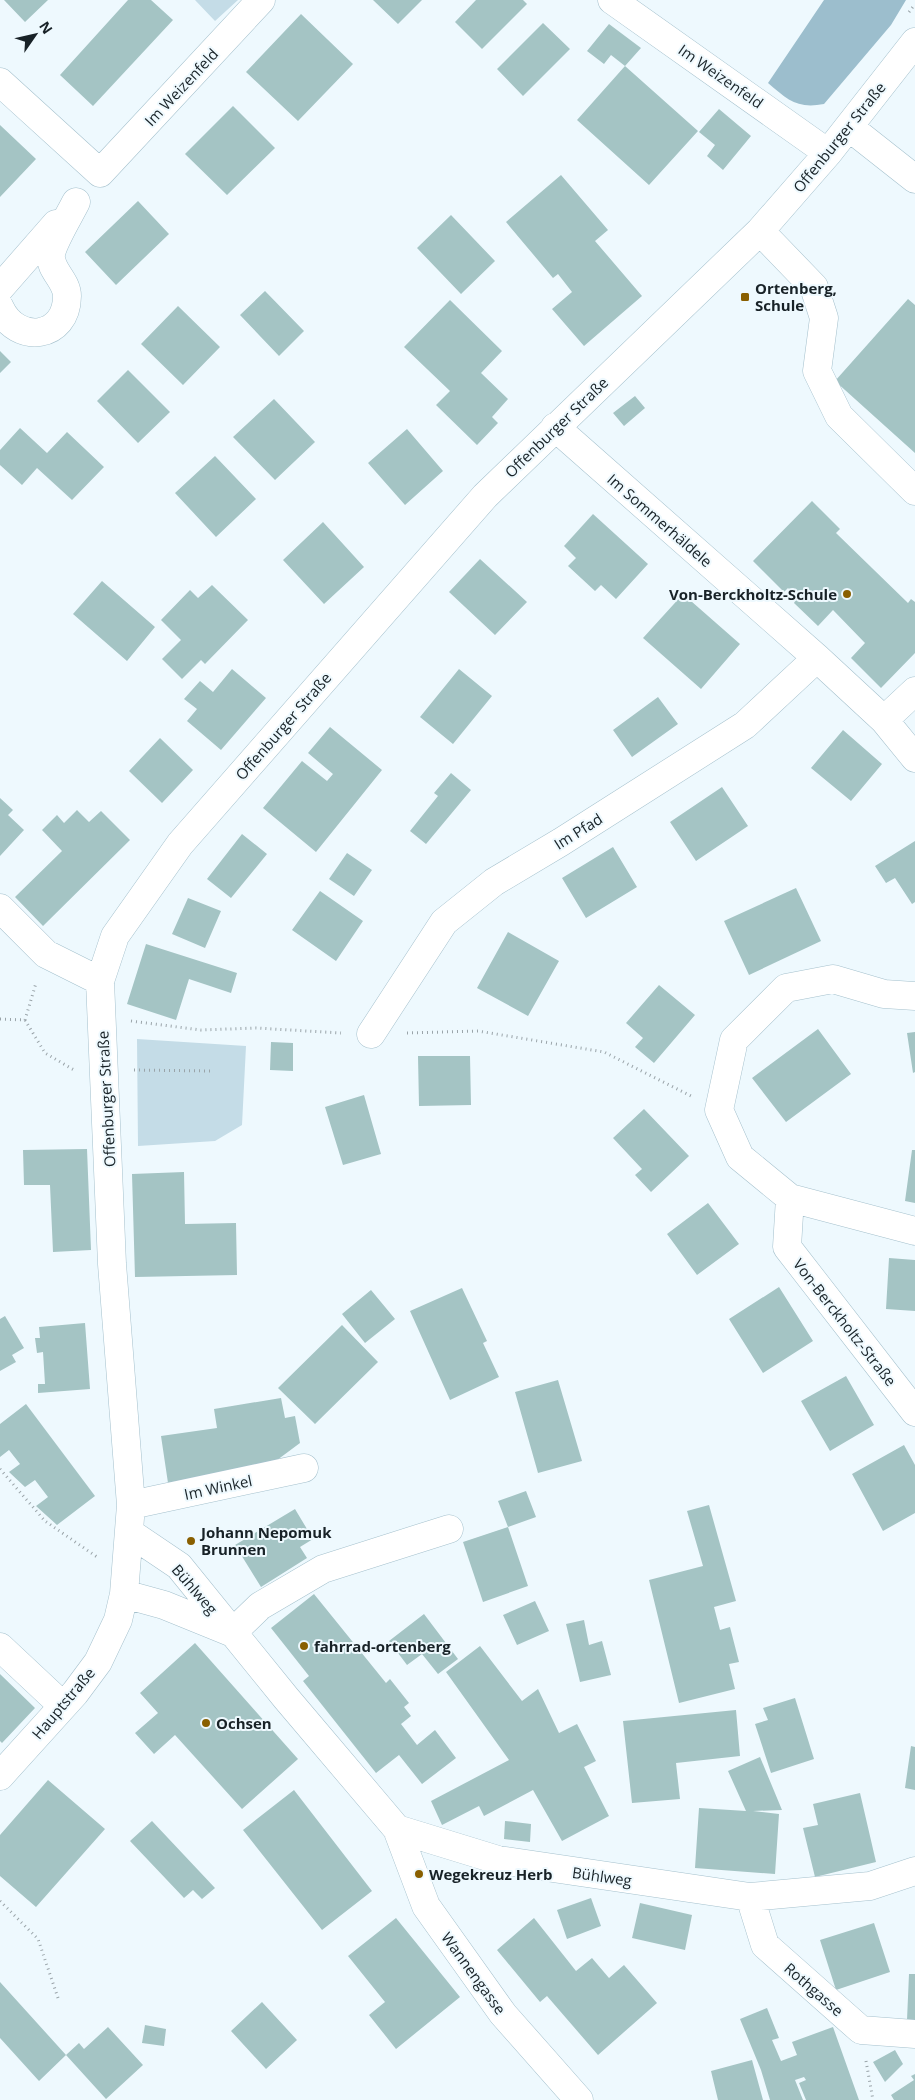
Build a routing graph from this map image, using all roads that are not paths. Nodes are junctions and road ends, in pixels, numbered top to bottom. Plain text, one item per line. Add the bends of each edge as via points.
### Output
1 (261, 0) edge
2 (612, 0) edge
3 (915, 42) edge
4 (0, 82) edge
5 (849, 127) junction
6 (828, 153) junction
7 (100, 173) junction
8 (915, 179) edge
9 (76, 202) junction
10 (760, 231) junction
11 (0, 288) edge
12 (0, 308) edge
13 (555, 427) junction
14 (915, 491) edge
15 (817, 658) junction
16 (915, 692) edge
17 (884, 720) junction
18 (915, 758) edge
19 (0, 908) edge
20 (100, 981) junction
21 (915, 996) edge
22 (371, 1034) road end
23 (790, 1198) junction
24 (915, 1231) edge
25 (915, 1412) edge
26 (304, 1468) dead end
27 (130, 1505) junction
28 (449, 1529) dead end
29 (130, 1533) junction
30 (125, 1586) junction
31 (232, 1633) junction
32 (0, 1647) edge
33 (63, 1706) junction
34 (0, 1776) edge
35 (397, 1829) junction
36 (915, 1871) edge
37 (750, 1897) junction
38 (915, 2034) edge
39 (579, 2100) edge

1 - 7 street, Im Weizenfeld
2 - 6 street, Im Weizenfeld
3 - 5 street, Offenburger Straße
4 - 7 street
5 - 6 street, Offenburger Straße
5 - 8 street
6 - 10 street, Offenburger Straße
7 - 9 street, Im Weizenfeld
9 - 11 street, Im Weizenfeld
9 - 12 street, Im Weizenfeld via 51,255 55,270 64,281 67,296 64,313 54,327 40,333 24,331 5,318
10 - 13 street, Offenburger Straße
10 - 14 street via 814,287 824,318 817,371 839,416
13 - 15 street, Im Sommerhäldele
13 - 20 street, Offenburger Straße via 485,496 180,844 115,936
15 - 17 street, Im Sommerhäldele
15 - 22 street, Im Pfad via 745,725 494,882 444,922
16 - 17 street
17 - 18 street, Im Sommerhäldele
19 - 20 street via 46,954
20 - 27 street, Offenburger Straße via 112,1264
21 - 23 street via 884,994 834,979 786,988 734,1040 719,1110 740,1157
23 - 24 street
23 - 25 street, Von-Berckholtz-Straße via 787,1247
26 - 27 street, Im Winkel
27 - 29 street, Offenburger Straße
28 - 31 street via 323,1570 260,1606
29 - 30 street, Offenburger Straße
29 - 31 street, Bühlweg via 179,1566
30 - 31 street, Bühlweg
30 - 33 street, Hauptstraße via 118,1620 98,1662
31 - 35 street, Bühlweg
32 - 33 street
33 - 34 street, Hauptstraße
35 - 37 street, Bühlweg via 498,1860
35 - 39 street, Wannengasse via 426,1906 503,2014
36 - 37 street, Bühlweg via 870,1886
37 - 38 street, Rothgasse via 765,1945 861,2030

